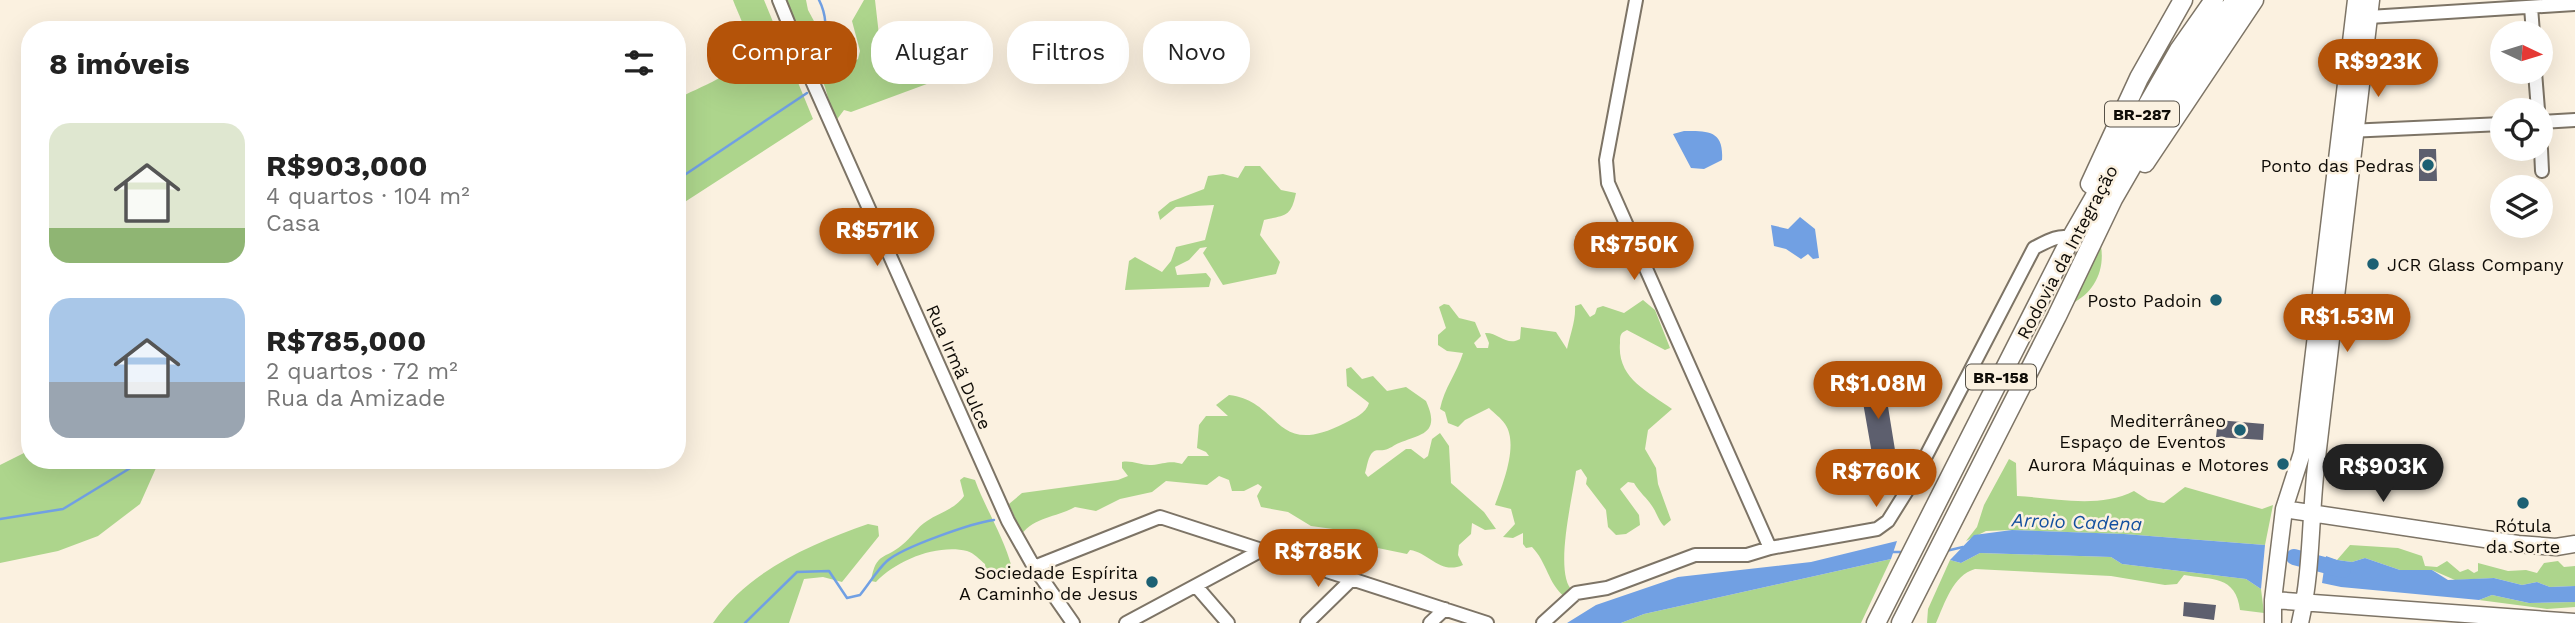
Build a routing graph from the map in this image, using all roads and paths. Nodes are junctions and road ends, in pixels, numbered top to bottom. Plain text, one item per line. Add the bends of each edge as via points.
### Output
1 (779, 0) edge
2 (1636, 0) edge
3 (2183, 0) edge
4 (2214, 0) edge
5 (2235, 0) edge
6 (2254, 0) edge
7 (2356, 0) edge
8 (2575, 4) edge
9 (2531, 7) junction
10 (2370, 8) edge
11 (2532, 21) edge
12 (2575, 120) edge
13 (2553, 121) edge
14 (2490, 125) edge
15 (2348, 131) junction
16 (2542, 161) edge
17 (2542, 170) dead end
18 (2113, 199) junction
19 (2073, 234) junction
20 (2314, 512) junction
21 (2283, 517) junction
22 (2575, 544) edge
23 (1770, 548) junction
24 (1262, 550) junction
25 (1034, 567) junction
26 (1352, 579) junction
27 (1196, 586) junction
28 (2274, 594) junction
29 (2305, 598) junction
30 (1445, 609) junction
31 (2403, 617) edge
32 (2575, 622) edge
33 (1073, 623) edge
34 (1126, 623) edge
35 (1228, 623) edge
36 (1307, 623) edge
37 (1430, 623) edge
38 (1487, 623) edge
39 (1543, 623) edge
40 (1876, 623) edge
41 (1901, 623) edge
42 (2273, 623) edge
43 (2300, 623) edge

1 - 25 street, Rua Irmã Dulce via 1003,509
2 - 23 street via 1606,160 1608,183
3 - 19 highway, BR-158 via 2138,78 2079,209
4 - 19 highway, Rodovia da Integração / BR-287 via 2179,50
5 - 18 highway, Rodovia da Integração / BR-287 via 2191,64
6 - 18 highway, BR-158 via 2133,181
7 - 15 main road
8 - 9 street
9 - 10 street
9 - 11 street
10 - 15 main road
12 - 13 street
14 - 15 street
15 - 20 main road
15 - 21 main road via 2302,453
16 - 17 street
18 - 41 highway, Rodovia da Integração / BR-158
19 - 23 street via 2034,248 1913,481 1888,520 1877,529
19 - 40 highway, Rodovia da Integração / BR-158
20 - 21 main road
20 - 22 main road via 2518,544
20 - 29 main road
21 - 28 main road
23 - 39 street via 1747,555 1695,555 1607,587 1576,593
24 - 25 street via 1160,517
24 - 26 street
24 - 27 street
25 - 33 street, Rua Irmã Dulce
26 - 30 street
26 - 36 street
27 - 34 street
27 - 35 street
28 - 29 main road
28 - 42 main road
29 - 31 main road
29 - 43 main road
30 - 37 street
30 - 38 street
31 - 32 main road

